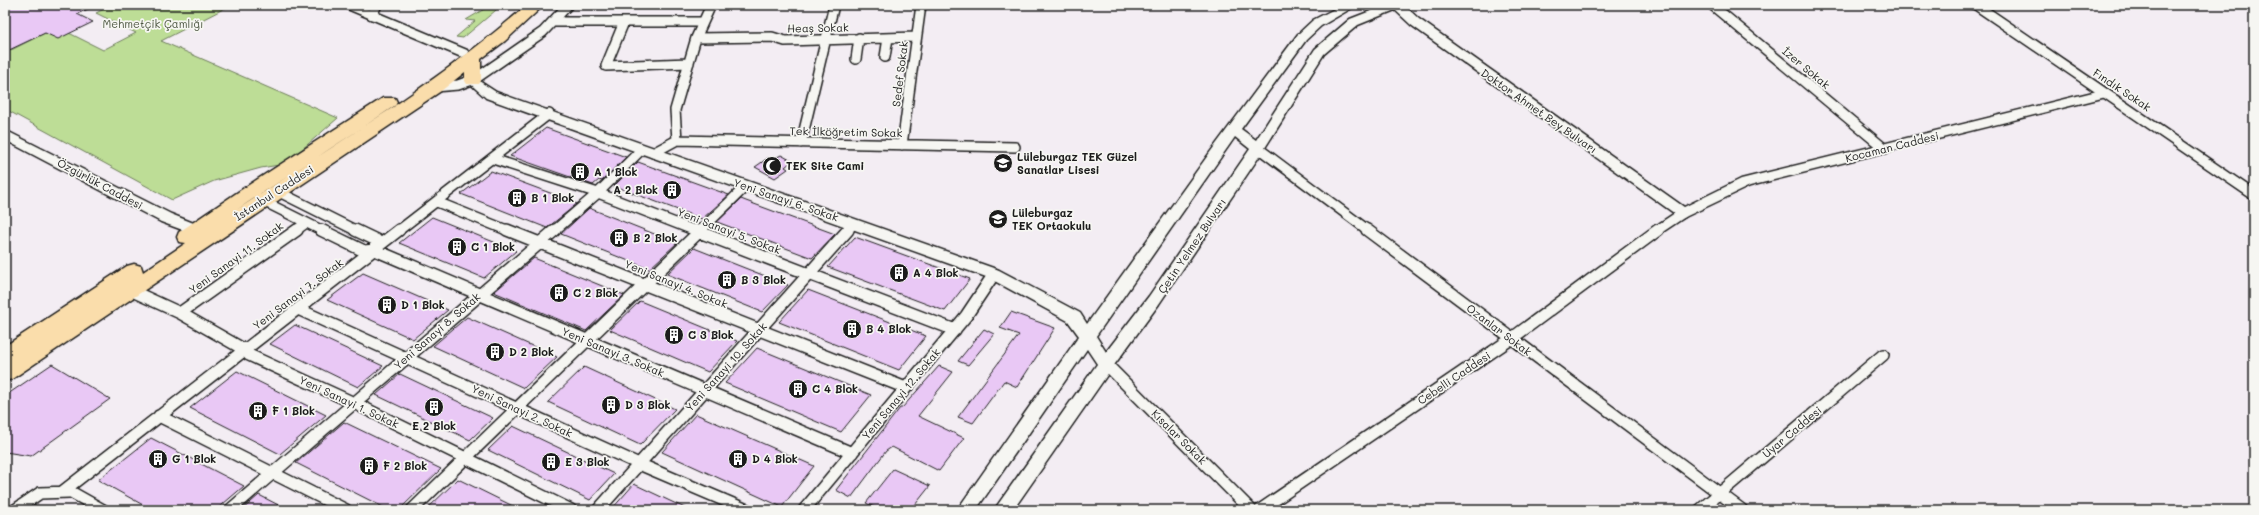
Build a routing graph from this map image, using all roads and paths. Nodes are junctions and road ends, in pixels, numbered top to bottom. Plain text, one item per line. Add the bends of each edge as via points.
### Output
1 (349, 5) edge
2 (520, 5) edge
3 (536, 5) edge
4 (568, 5) edge
5 (711, 5) edge
6 (834, 5) edge
7 (921, 5) edge
8 (1351, 5) edge
9 (1397, 5) edge
10 (1712, 5) edge
11 (1976, 5) edge
12 (374, 10) edge
13 (555, 22) junction
14 (624, 22) junction
15 (702, 22) junction
16 (916, 37) junction
17 (696, 38) junction
18 (859, 38) junction
19 (888, 38) junction
20 (826, 39) junction
21 (468, 56) junction
22 (885, 57) dead end
23 (856, 59) dead end
24 (689, 63) junction
25 (473, 81) junction
26 (435, 87) junction
27 (2105, 93) junction
28 (552, 116) junction
29 (1234, 130) junction
30 (5, 134) edge
31 (677, 140) junction
32 (801, 143) junction
33 (902, 145) junction
34 (1015, 147) dead end
35 (1258, 148) junction
36 (1885, 149) junction
37 (647, 151) junction
38 (497, 160) junction
39 (746, 186) junction
40 (262, 193) junction
41 (598, 193) junction
42 (2254, 195) edge
43 (440, 203) junction
44 (1684, 213) junction
45 (306, 223) junction
46 (853, 224) junction
47 (196, 230) junction
48 (698, 232) junction
49 (541, 242) junction
50 (378, 252) junction
51 (994, 274) junction
52 (808, 275) junction
53 (645, 284) junction
54 (130, 290) junction
55 (479, 295) junction
56 (301, 311) junction
57 (180, 313) junction
58 (759, 330) junction
59 (955, 330) junction
60 (1089, 337) junction
61 (1511, 340) junction
62 (586, 341) junction
63 (247, 352) junction
64 (1883, 355) dead end
65 (5, 356) edge
66 (407, 358) junction
67 (1106, 364) junction
68 (5, 373) edge
69 (906, 388) junction
70 (704, 391) junction
71 (354, 403) junction
72 (517, 408) junction
73 (162, 418) junction
74 (852, 453) junction
75 (465, 458) junction
76 (639, 464) junction
77 (273, 473) junction
78 (66, 492) junction
79 (1720, 494) junction
80 (15, 510) edge
81 (103, 510) edge
82 (230, 510) edge
83 (346, 510) edge
84 (412, 510) edge
85 (571, 510) edge
86 (598, 510) edge
87 (747, 510) edge
88 (804, 510) edge
89 (966, 510) edge
90 (1003, 510) edge
91 (1251, 510) edge
92 (1260, 510) edge
93 (1700, 510) edge
94 (1742, 510) edge

1 - 12 street
2 - 21 highway, İstanbul Caddesi
3 - 21 highway, İstanbul Caddesi
4 - 13 street
5 - 15 street
6 - 20 street
7 - 16 street, Sedef Sokak
8 - 29 street via 1317,23 1302,37
9 - 35 street, Çetin Yelmez Bulvarı via 1354,22 1319,52
9 - 44 street, Doktor Ahmet Bey Bulvarı via 1415,22
10 - 36 street, İzer Sokak
11 - 27 street, Fındık Sokak
12 - 21 street
13 - 14 street
13 - 25 street via 540,37 494,64
14 - 15 street
14 - 24 street via 606,66
15 - 17 street
16 - 19 street, Heaş Sokak
16 - 33 street, Sedef Sokak
17 - 20 street, Heaş Sokak via 772,37 785,41
17 - 24 street
18 - 19 street, Heaş Sokak
18 - 20 street, Heaş Sokak
18 - 23 street
19 - 22 street
20 - 32 street
21 - 25 highway
21 - 26 highway, İstanbul Caddesi
21 - 40 highway, İstanbul Caddesi
24 - 31 street via 675,110
25 - 26 street via 449,87
25 - 28 street, Yeni Sanayi 6. Sokak via 491,95
26 - 40 highway, İstanbul Caddesi
27 - 36 street, Kocaman Caddesi
27 - 42 street, Fındık Sokak
28 - 37 street, Yeni Sanayi 6. Sokak
28 - 38 street, Yeni Sanayi 7. Sokak
29 - 35 street
29 - 60 street via 1155,238
30 - 47 street, Özgürlük Caddesi via 166,218
31 - 32 street, Tek İlköğretim Sokak
31 - 37 street, Yeni Sanayi 8. Sokak
32 - 33 street, Tek İlköğretim Sokak
33 - 34 street, Tek İlköğretim Sokak
35 - 61 street, Ozanlar Sokak
35 - 67 street, Çetin Yelmez Bulvarı via 1154,300
36 - 44 street, Kocaman Caddesi via 1746,182
37 - 39 street, Yeni Sanayi 6. Sokak
37 - 41 street, Yeni Sanayi 8. Sokak
38 - 41 street, Yeni Sanayi 5. Sokak
38 - 43 street, Yeni Sanayi 7. Sokak
39 - 46 street, Yeni Sanayi 6. Sokak
39 - 48 street
40 - 45 street, Yeni Sanayi 3. Sokak
40 - 47 highway, İstanbul Caddesi
40 - 50 street via 376,240
40 - 54 highway, İstanbul Caddesi
41 - 48 street, Yeni Sanayi 5. Sokak
41 - 49 street, Yeni Sanayi 8. Sokak
43 - 49 street, Yeni Sanayi 4. Sokak
43 - 50 street, Yeni Sanayi 7. Sokak
44 - 61 street, Cebelli Caddesi via 1672,219
45 - 50 street, Yeni Sanayi 3. Sokak via 364,251
45 - 57 street, Yeni Sanayi 11. Sokak
46 - 51 street, Yeni Sanayi 6. Sokak
46 - 52 street, Yeni Sanayi 10. Sokak
47 - 65 highway, İstanbul Caddesi
48 - 52 street, Yeni Sanayi 5. Sokak
48 - 53 street
49 - 53 street, Yeni Sanayi 4. Sokak
49 - 55 street, Yeni Sanayi 8. Sokak
50 - 55 street, Yeni Sanayi 3. Sokak
50 - 56 street, Yeni Sanayi 7. Sokak
51 - 59 street, Yeni Sanayi 12. Sokak
51 - 60 street, Yeni Sanayi 6. Sokak via 1074,317
52 - 58 street, Yeni Sanayi 10. Sokak
52 - 59 street, Yeni Sanayi 5. Sokak
53 - 58 street, Yeni Sanayi 4. Sokak
53 - 62 street
54 - 57 street, Yeni Sanayi 1. Sokak
54 - 68 highway, İstanbul Caddesi
55 - 62 street, Yeni Sanayi 3. Sokak
55 - 66 street, Yeni Sanayi 8. Sokak
56 - 63 street, Yeni Sanayi 7. Sokak
56 - 66 street, Yeni Sanayi 2. Sokak
57 - 63 street, Yeni Sanayi 1. Sokak
58 - 69 street, Yeni Sanayi 4. Sokak
58 - 70 street, Yeni Sanayi 10. Sokak
59 - 69 street, Yeni Sanayi 12. Sokak
60 - 67 street, Yeni Sanayi 6. Sokak
60 - 89 street
61 - 79 street, Ozanlar Sokak
61 - 92 street, Cebelli Caddesi
62 - 70 street, Yeni Sanayi 3. Sokak
62 - 72 street
63 - 71 street, Yeni Sanayi 1. Sokak
63 - 73 street, Yeni Sanayi 7. Sokak
64 - 79 street, Uyar Caddesi
66 - 71 street, Yeni Sanayi 8. Sokak
66 - 72 street, Yeni Sanayi 2. Sokak
67 - 90 street, Çetin Yelmez Bulvarı
67 - 91 street, Kısalar Sokak
69 - 74 street, Yeni Sanayi 12. Sokak
70 - 74 street, Yeni Sanayi 3. Sokak
70 - 76 street, Yeni Sanayi 10. Sokak
71 - 75 street, Yeni Sanayi 1. Sokak
71 - 77 street, Yeni Sanayi 8. Sokak
72 - 75 street
72 - 76 street, Yeni Sanayi 2. Sokak
73 - 77 street
73 - 78 street, Yeni Sanayi 7. Sokak
74 - 88 street, Yeni Sanayi 12. Sokak
75 - 84 street
75 - 85 street, Yeni Sanayi 1. Sokak
76 - 86 street, Yeni Sanayi 10. Sokak
76 - 87 street, Yeni Sanayi 2. Sokak
77 - 82 street, Yeni Sanayi 8. Sokak
77 - 83 street
78 - 80 street via 40,493
78 - 81 street
79 - 93 street, Uyar Caddesi
79 - 94 street, Ozanlar Sokak

